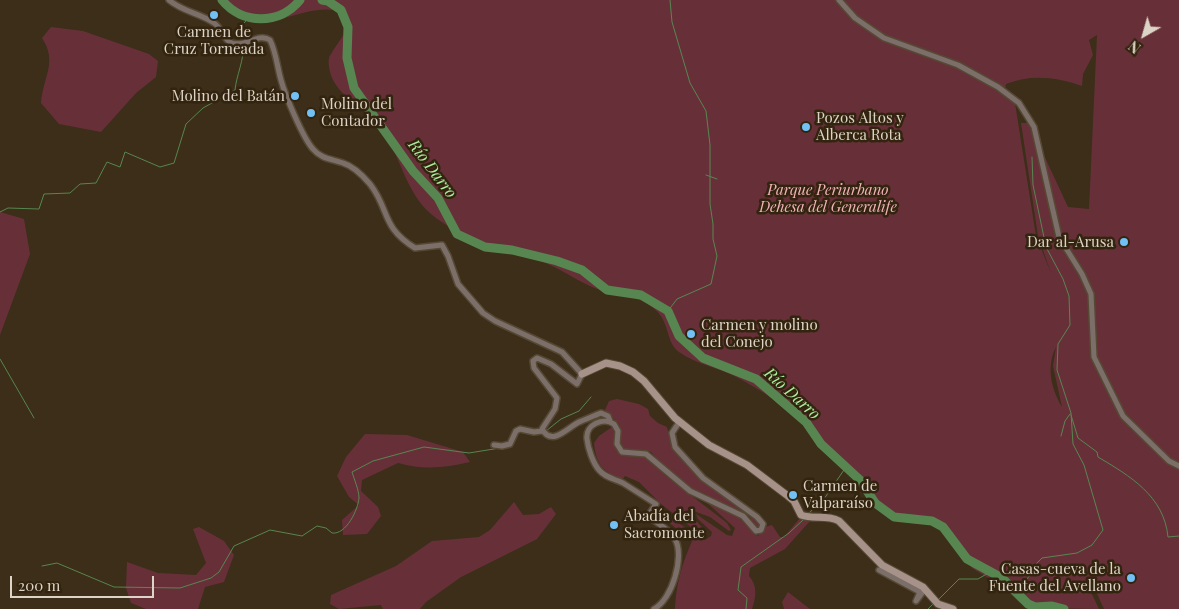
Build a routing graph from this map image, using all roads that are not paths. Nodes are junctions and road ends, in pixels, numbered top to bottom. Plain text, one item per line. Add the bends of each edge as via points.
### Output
1 (169, 0) edge
2 (839, 0) edge
3 (582, 374) junction
4 (610, 422) junction
5 (680, 422) junction
6 (542, 430) junction
7 (494, 445) dead end
8 (1179, 466) edge
9 (879, 570) dead end
10 (925, 589) junction
11 (941, 606) edge
12 (654, 609) edge
13 (952, 609) edge

1 - 3 street via 182,10 216,24 227,40 236,44 262,37 270,40 283,89 310,145 324,158 345,163 369,183 398,237 414,248 442,245 458,284 484,312 495,321 555,348
2 - 8 street via 871,30 894,44 949,61 998,87 1019,103 1029,117 1041,151 1059,237 1082,274 1090,294 1094,357 1123,416 1169,461
3 - 5 street via 606,363 620,366 644,381
3 - 6 street via 577,384 551,364 534,359 534,368 558,402
4 - 5 street via 618,429 619,449 646,454 694,494 743,516 752,528 761,530 763,524 757,516 707,481 675,447 672,433
4 - 6 street via 608,416 601,413 557,436 549,436
4 - 12 street via 599,421 588,431 587,439 596,466 609,478 656,504 648,516 674,539 679,556 667,600
5 - 10 street via 794,501 804,516 830,516 839,520 882,565
6 - 7 street via 520,429 510,444
9 - 10 street via 920,592 916,601
10 - 11 street
11 - 13 street

